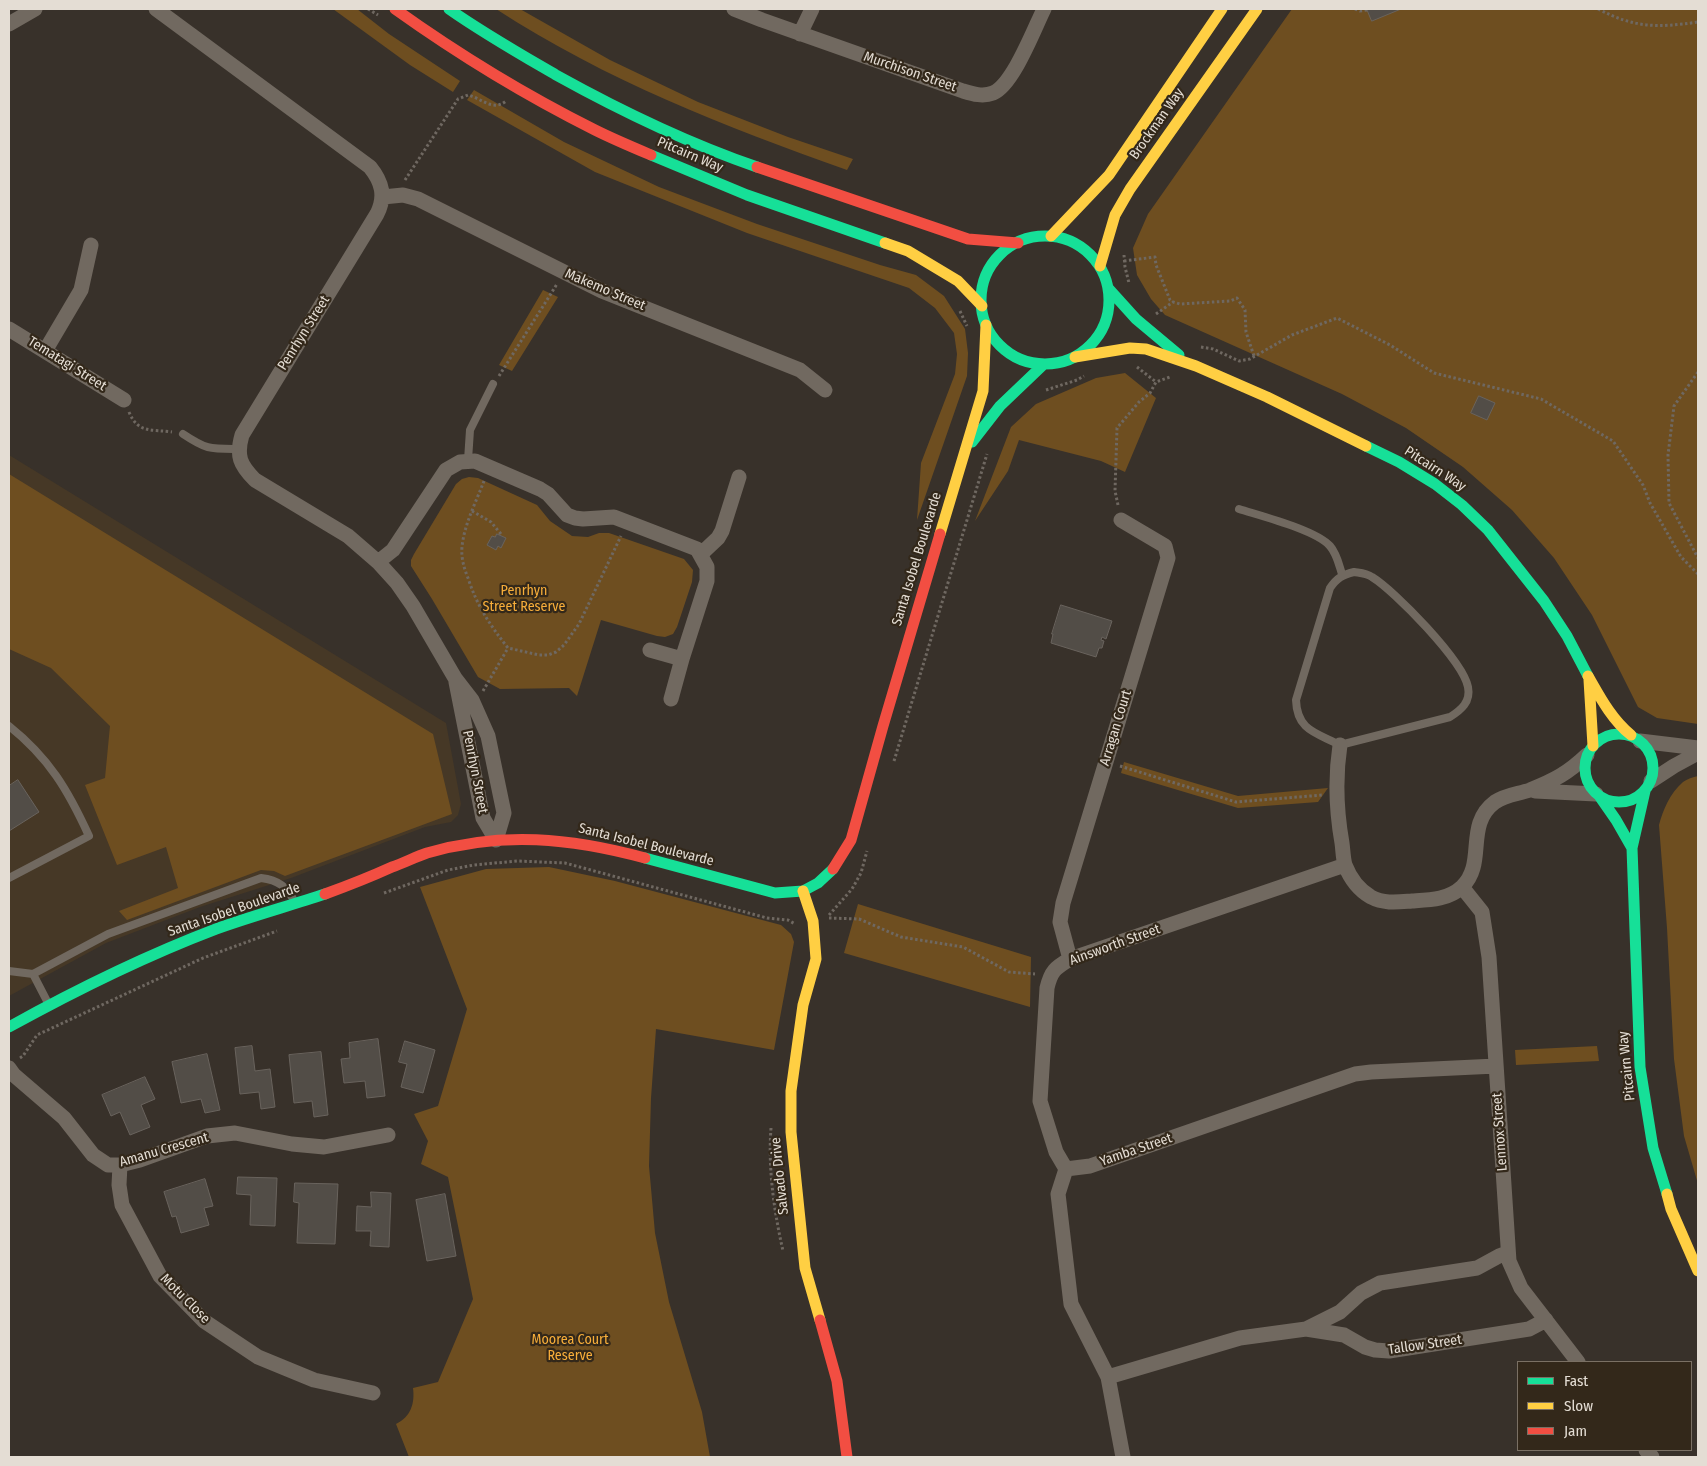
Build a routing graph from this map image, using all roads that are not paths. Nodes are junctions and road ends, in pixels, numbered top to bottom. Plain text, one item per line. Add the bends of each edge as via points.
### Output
1 (35, 9) edge
2 (156, 9) edge
3 (395, 9) edge
4 (449, 9) edge
5 (734, 9) edge
6 (812, 9) edge
7 (1044, 9) edge
8 (1222, 9) edge
9 (1257, 9) edge
10 (9, 24) edge
11 (800, 34) junction
12 (383, 197) junction
13 (1051, 236) junction
14 (1018, 243) junction
15 (91, 245) dead end
16 (1100, 266) junction
17 (1108, 288) junction
18 (982, 306) junction
19 (986, 325) junction
20 (9, 329) edge
21 (44, 351) junction
22 (1075, 357) junction
23 (1044, 364) junction
24 (1196, 366) junction
25 (493, 384) road end
26 (826, 390) dead end
27 (124, 400) road end
28 (183, 434) road end
29 (239, 449) junction
30 (966, 450) junction
31 (468, 460) junction
32 (739, 477) dead end
33 (1239, 509) dead end
34 (1121, 520) road end
35 (701, 554) junction
36 (378, 562) junction
37 (1342, 574) junction
38 (650, 650) dead end
39 (682, 659) junction
40 (455, 678) junction
41 (1589, 678) junction
42 (671, 699) dead end
43 (9, 726) edge
44 (1635, 738) junction
45 (1340, 745) junction
46 (1698, 748) edge
47 (1590, 750) junction
48 (1698, 753) edge
49 (1648, 786) junction
50 (1528, 790) junction
51 (1598, 795) junction
52 (496, 840) junction
53 (1632, 848) junction
54 (1345, 865) junction
55 (9, 878) edge
56 (1462, 887) junction
57 (803, 890) junction
58 (296, 904) junction
59 (1070, 959) junction
60 (9, 971) edge
61 (33, 974) junction
62 (49, 1004) junction
63 (9, 1027) edge
64 (12, 1064) edge
65 (1496, 1066) junction
66 (388, 1135) dead end
67 (120, 1165) junction
68 (1066, 1169) junction
69 (1507, 1253) junction
70 (1698, 1271) edge
71 (1546, 1320) junction
72 (1306, 1329) junction
73 (1577, 1361) edge
74 (1108, 1377) junction
75 (373, 1393) dead end
76 (847, 1457) edge
77 (1123, 1457) edge

1 - 10 street
2 - 12 street via 370,167 381,184
3 - 18 main road, Pitcairn Way via 530,96 596,130 747,195 908,251 958,281
4 - 14 main road, Pitcairn Way via 554,74 685,140 968,239
5 - 11 street, Murchison Street
6 - 11 street
7 - 11 street, Murchison Street via 1009,79 999,90 986,95 963,91
8 - 13 main road, Brockman Way via 1109,175
9 - 16 main road, Brockman Way via 1130,189 1115,215
12 - 26 street, Makemo Street via 404,195 418,199 602,291 800,370
12 - 29 street, Penrhyn Street via 377,214 242,435
13 - 14 main road via 1034,237
13 - 16 main road via 1070,241 1087,251
14 - 18 main road via 1002,254 990,269 983,287
15 - 21 street via 81,290
16 - 17 main road
17 - 22 main road via 1109,308 1103,328 1091,345
17 - 24 main road, Pitcairn Way via 1147,322 1170,348
18 - 19 main road
19 - 23 main road via 1009,353 1026,361
19 - 30 main road, Santa Isobel Boulevarde via 982,392
20 - 21 street, Tematagi Street
21 - 27 street, Tematagi Street
22 - 23 main road
22 - 24 main road, Pitcairn Way via 1130,348 1146,349
23 - 30 main road, Santa Isobel Boulevarde via 1000,406
24 - 41 main road, Pitcairn Way via 1399,462 1462,504 1488,530 1544,601
25 - 31 lane via 470,430
28 - 29 lane via 207,448
29 - 36 street, Penrhyn Street via 240,462 255,480 348,536
30 - 57 main road, Santa Isobel Boulevarde via 851,840 835,867 818,883
31 - 35 street via 490,466 540,489 567,515 583,519 614,517 690,545
31 - 36 street via 446,470 393,550
32 - 35 street via 722,531
33 - 37 lane via 1288,524 1324,541 1335,554
34 - 59 street, Arragan Court via 1166,546 1168,558 1063,903 1060,922
35 - 39 street via 707,567 707,581
36 - 40 street, Penrhyn Street via 413,606
37 - 45 lane via 1330,588 1296,700 1302,724
37 - 45 lane via 1354,572 1373,577 1416,615 1465,677 1468,698 1464,706 1450,717
38 - 39 street
39 - 42 street
40 - 52 street, Penrhyn Street via 483,818
40 - 52 street, Penrhyn Street via 472,700 488,736 504,813
41 - 44 main road, Pitcairn Way via 1609,711
41 - 47 main road, Pitcairn Way
43 - 55 lane via 38,752 56,774 74,802 89,836
44 - 46 street
44 - 47 main road via 1619,734 1607,736
44 - 49 main road via 1648,748 1653,758 1654,770
45 - 54 street via 1336,794
47 - 50 street via 1563,776
47 - 51 main road via 1585,766 1586,778
48 - 49 street
49 - 51 main road via 1632,800 1624,802 1608,801
49 - 53 main road, Pitcairn Way
50 - 51 street
50 - 56 street via 1508,795 1484,813 1476,835 1475,863
51 - 53 main road, Pitcairn Way
52 - 57 main road, Santa Isobel Boulevarde via 545,839 579,843 775,893
52 - 58 main road, Santa Isobel Boulevarde via 425,854
53 - 70 main road, Pitcairn Way via 1640,1067 1656,1157 1671,1210
54 - 56 street via 1361,889 1381,901 1437,899
54 - 59 street, Ainsworth Street
56 - 65 street, Lennox Street via 1482,912 1490,957
57 - 76 main road, Salvado Drive via 813,921 816,959 803,1004 791,1091 790,1132 805,1268 838,1382
58 - 61 lane via 290,891 272,879 261,878 108,934
58 - 62 main road, Santa Isobel Boulevarde via 217,929
59 - 68 street, Ainsworth Street via 1050,976 1047,988 1040,1088 1043,1113 1056,1152
60 - 61 lane
61 - 62 lane
62 - 63 main road, Santa Isobel Boulevarde
64 - 67 street, Amanu Crescent via 14,1075 64,1118 93,1155 108,1165
65 - 68 street, Yamba Street via 1355,1074 1090,1166
65 - 69 street, Lennox Street
66 - 67 street, Amanu Crescent via 324,1146 292,1144 235,1132 207,1136
67 - 75 street, Motu Close via 122,1205 160,1276 204,1321 258,1357 314,1380
68 - 74 street via 1058,1194 1071,1304
69 - 71 street, Lennox Street via 1521,1288
69 - 72 street, Tallow Street via 1477,1268 1374,1285 1340,1312
71 - 72 street, Tallow Street via 1529,1329 1389,1351 1365,1347 1344,1335
71 - 73 street, Lennox Street
72 - 74 street, Tallow Street via 1240,1338
74 - 77 street

